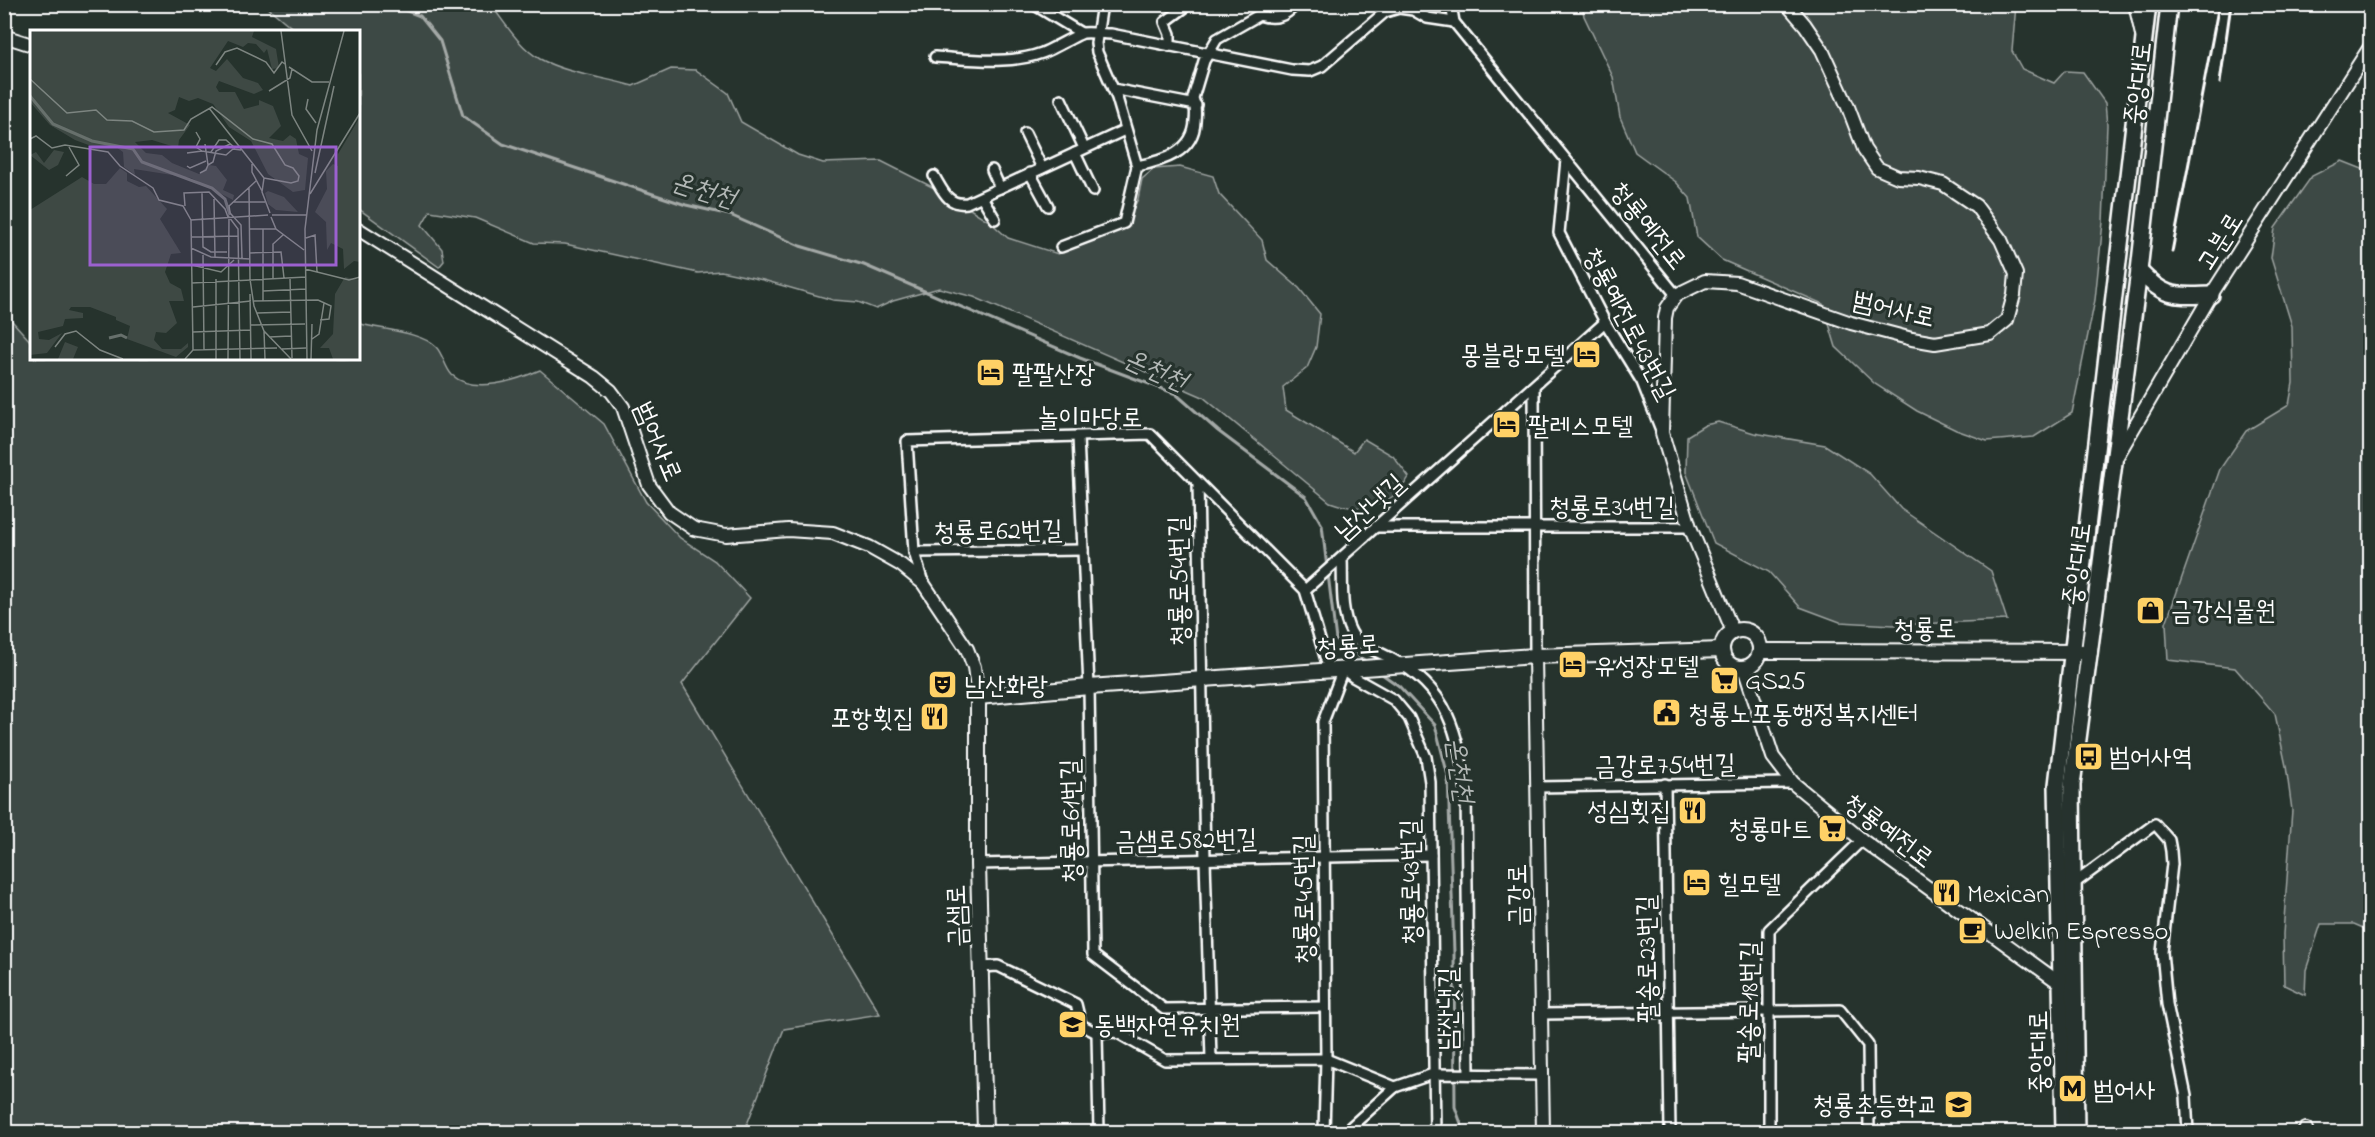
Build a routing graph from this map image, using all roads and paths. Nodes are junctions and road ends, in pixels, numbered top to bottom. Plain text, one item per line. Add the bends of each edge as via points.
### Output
1 (1033, 4) edge
2 (1102, 4) edge
3 (1185, 4) edge
4 (1296, 4) edge
5 (1451, 4) edge
6 (1787, 4) edge
7 (2136, 4) edge
8 (2148, 4) edge
9 (2169, 4) edge
10 (1398, 6) edge
11 (1454, 22) junction
12 (1081, 33) junction
13 (1097, 34) junction
14 (4, 36) edge
15 (2144, 40) junction
16 (30, 44) edge
17 (1170, 46) junction
18 (2370, 47) edge
19 (1208, 54) junction
20 (934, 57) dead end
21 (1113, 89) junction
22 (1061, 99) dead end
23 (1196, 105) junction
24 (1125, 130) junction
25 (1025, 133) dead end
26 (1080, 151) junction
27 (1566, 160) junction
28 (1137, 166) junction
29 (1042, 168) junction
30 (992, 170) dead end
31 (1030, 173) junction
32 (934, 176) dead end
33 (1000, 188) junction
34 (1093, 191) dead end
35 (982, 197) junction
36 (1048, 206) dead end
37 (995, 219) dead end
38 (360, 230) edge
39 (1061, 247) dead end
40 (2139, 272) junction
41 (1676, 295) junction
42 (2211, 295) junction
43 (1605, 322) junction
44 (1534, 387) junction
45 (1662, 433) junction
46 (1078, 437) junction
47 (2112, 464) junction
48 (1198, 483) junction
49 (1377, 527) junction
50 (1534, 527) junction
51 (1690, 527) junction
52 (1083, 550) junction
53 (914, 552) junction
54 (1342, 559) junction
55 (923, 583) junction
56 (1305, 590) junction
57 (1734, 632) junction
58 (1722, 650) junction
59 (1761, 651) junction
60 (2073, 652) junction
61 (2090, 652) junction
62 (1535, 656) junction
63 (1403, 665) junction
64 (1744, 668) junction
65 (1344, 669) junction
66 (1329, 670) junction
67 (1201, 679) junction
68 (1089, 687) junction
69 (978, 697) junction
70 (1793, 783) junction
71 (1665, 784) junction
72 (1537, 786) junction
73 (1862, 840) junction
74 (1431, 855) junction
75 (1323, 857) junction
76 (1205, 860) junction
77 (1092, 862) junction
78 (978, 864) junction
79 (2072, 885) junction
80 (981, 967) junction
81 (2061, 984) junction
82 (1325, 1007) junction
83 (1209, 1009) junction
84 (1767, 1011) junction
85 (1668, 1012) junction
86 (1541, 1014) junction
87 (1097, 1033) junction
88 (1211, 1059) junction
89 (1326, 1059) junction
90 (1438, 1074) junction
91 (1466, 1074) junction
92 (1542, 1075) junction
93 (1395, 1087) junction
94 (1435, 1120) junction
95 (985, 1132) edge
96 (1099, 1132) edge
97 (1324, 1132) edge
98 (1344, 1132) edge
99 (1435, 1132) edge
100 (1442, 1132) edge
101 (1543, 1132) edge
102 (1670, 1132) edge
103 (1769, 1132) edge
104 (1869, 1132) edge
105 (2064, 1132) edge
106 (2076, 1132) edge
107 (2188, 1132) edge

1 - 12 street
2 - 13 street
3 - 17 street via 1165,22
4 - 19 street via 1288,14 1268,18 1259,15 1235,28 1217,39
5 - 11 street, 청룡예전로
6 - 41 street, 범어사로 via 1822,50 1864,149 1877,168 1898,177 1943,184 1976,206 2001,240 2016,274 2007,320 1990,334 1935,343 1851,323 1737,283 1705,281
7 - 15 main road
8 - 15 main road, 중앙대로
9 - 40 main road, 중앙대로
10 - 11 street via 1427,18
10 - 19 street via 1385,12 1322,66 1310,70
11 - 27 street, 청룡예전로
12 - 13 street
12 - 20 street via 1040,54 972,60
13 - 17 street
13 - 21 street via 1097,52
14 - 16 street
15 - 60 main road, 중앙대로
17 - 19 street
18 - 42 street, 고분로
19 - 23 street via 1193,98
21 - 23 street
21 - 24 street
22 - 26 street
23 - 28 street via 1195,132 1189,143 1173,155
24 - 26 street
24 - 28 street
25 - 29 street
26 - 29 street
26 - 34 street
27 - 41 street, 청룡예전로
27 - 43 street, 청룡예전로43번길 via 1559,233
28 - 39 street via 1124,223
29 - 31 street
30 - 33 street
31 - 33 street
31 - 36 street
32 - 35 street via 950,202 958,205
33 - 35 street
35 - 37 street
38 - 55 street, 범어사로 via 594,377 610,391 623,407 649,485 669,512 694,529 726,534 788,530 833,533 869,547
40 - 42 main road via 2163,292 2178,296
40 - 47 main road, 중앙대로
41 - 45 street, 청룡예전로 via 1665,318
42 - 47 street, 고분로
43 - 44 street, 남산냇길
43 - 45 street, 청룡예전로43번길 via 1642,382
44 - 49 street, 남산냇길
44 - 50 street, 청룡로34번길
45 - 51 street, 청룡예전로
46 - 48 street, 놀이마당로 via 1150,434
46 - 52 street, 청룡로62번길
46 - 53 street, 놀이마당로 via 907,441
47 - 61 main road, 중앙대로
48 - 56 street, 놀이마당로
48 - 67 street, 청룡로54번길
49 - 50 street, 청룡로34번길
49 - 54 street, 남산냇길
50 - 51 street, 청룡로34번길
50 - 62 street, 청룡로34번길
51 - 57 street, 청룡예전로
52 - 53 street, 청룡로62번길
52 - 68 street, 청룡로62번길
53 - 55 street, 놀이마당로
54 - 56 street
54 - 63 street, 남산냇길 via 1344,608 1351,633 1361,644
55 - 69 street, 범어사로 via 967,649
56 - 66 street, 놀이마당로
57 - 58 main road via 1726,638
57 - 59 main road via 1754,634
58 - 62 main road, 청룡로
58 - 64 main road via 1727,662
59 - 60 main road, 청룡로
59 - 64 main road via 1755,662
60 - 61 main road, 청룡로
60 - 81 main road, 중앙대로 via 2057,785
61 - 79 main road, 중앙대로 via 2072,785
62 - 63 main road, 청룡로
62 - 72 street, 금강로
63 - 65 main road, 청룡로
63 - 91 street, 남산냇길 via 1428,684 1447,713 1460,751 1466,792
64 - 70 street, 청룡예전로 via 1773,757
65 - 66 main road, 청룡로
65 - 74 street, 청룡로43번길 via 1394,700 1419,736 1430,782
65 - 75 street, 청룡로45번길 via 1323,722
66 - 67 main road, 청룡로
67 - 68 main road, 청룡로
67 - 76 street, 청룡로54번길
68 - 69 main road, 청룡로
68 - 77 street, 청룡로61번길
69 - 78 main road, 금샘로
70 - 71 street, 금강로754번길
70 - 73 street, 청룡예전로
71 - 72 street, 금강로754번길
71 - 85 street, 팔송로23번길
72 - 86 street, 금강로
73 - 81 street, 청룡예전로
73 - 84 street, 팔송로18번길 via 1769,930
74 - 75 street, 금샘로582번길
74 - 90 street, 청룡로43번길
75 - 76 street, 금샘로582번길
75 - 82 street, 청룡로45번길
76 - 77 street, 금샘로582번길
76 - 83 street, 청룡로54번길
77 - 78 street, 금샘로582번길
77 - 83 street, 청룡로61번길 via 1093,955 1164,1009
78 - 80 main road, 금샘로
79 - 106 main road, 중앙대로
79 - 107 street via 2155,824 2169,840 2172,864 2162,952 2167,1004 2187,1096
80 - 87 street via 998,966 1076,1005 1081,1025
80 - 95 main road, 금샘로
81 - 105 main road, 중앙대로
82 - 83 street
82 - 89 street, 청룡로45번길
83 - 88 street, 청룡로54번길
84 - 85 street
84 - 103 street, 팔송로18번길
84 - 104 street via 1840,1010 1868,1045
85 - 86 street
85 - 102 street, 팔송로23번길
86 - 92 street, 금강로
87 - 88 street via 1116,1032 1165,1060
87 - 96 street
88 - 89 street
89 - 93 street
89 - 97 street, 청룡로45번길
90 - 91 street
90 - 93 street
90 - 94 street, 청룡로43번길
91 - 92 street
92 - 101 street, 금강로
93 - 98 street
94 - 99 street, 청룡로43번길
94 - 100 street

